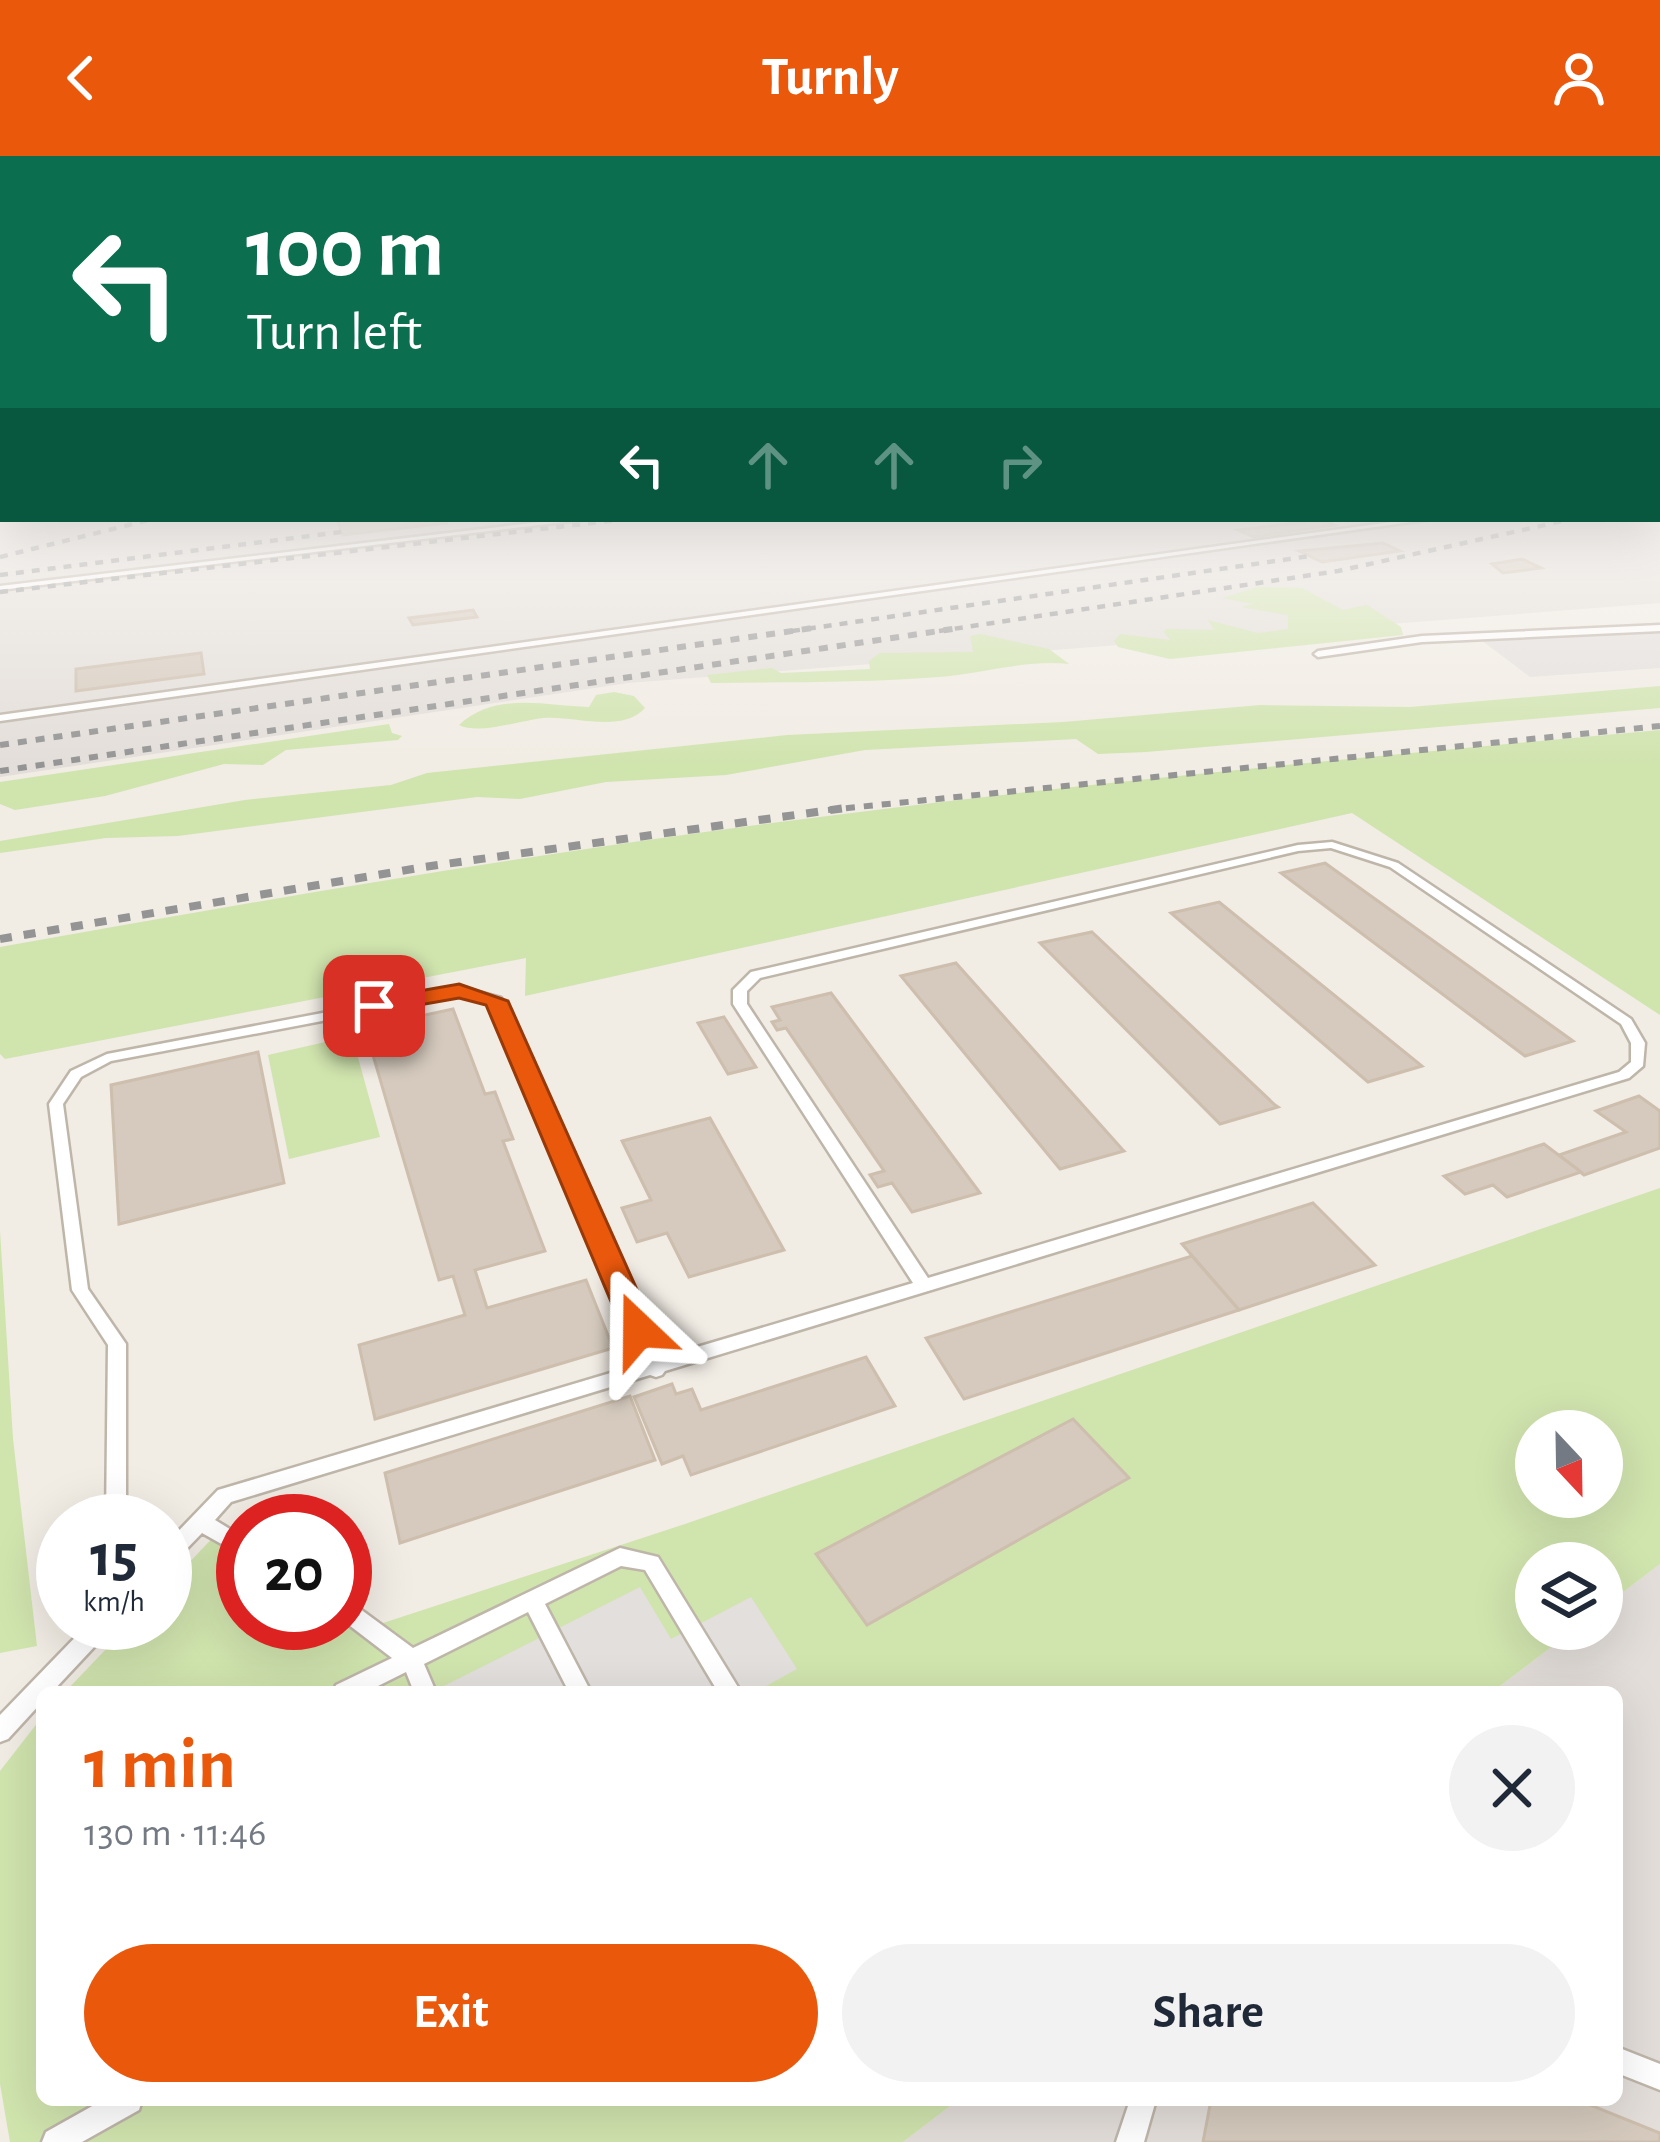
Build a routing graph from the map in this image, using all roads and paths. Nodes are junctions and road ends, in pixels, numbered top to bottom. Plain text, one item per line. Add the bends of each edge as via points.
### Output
1 (62, 581) edge
2 (985, 581) edge
3 (0, 588) edge
4 (1660, 628) edge
5 (1318, 655) dead end
6 (0, 718) edge
7 (925, 1287) junction
8 (656, 1370) junction
9 (116, 1494) edge
10 (200, 1521) junction
11 (192, 1529) edge
12 (216, 1531) edge
13 (532, 1600) junction
14 (372, 1630) edge
15 (77, 1650) edge
16 (411, 1659) junction
17 (43, 1686) edge
18 (356, 1686) edge
19 (422, 1686) edge
20 (577, 1686) edge
21 (726, 1686) edge
22 (36, 1693) edge
23 (0, 1731) edge
24 (1623, 2062) edge
25 (1660, 2077) edge
26 (118, 2106) edge
27 (1141, 2106) edge
28 (56, 2142) edge
29 (1130, 2142) edge

1 - 3 lane
2 - 6 lane
4 - 5 lane via 1422,639
7 - 7 lane via 740,1004 740,989 756,975 1332,845 1394,865 1626,1022 1638,1043 1638,1063 1624,1075
7 - 8 lane
8 - 9 lane via 496,1001 459,991 107,1058 76,1074 56,1104 80,1290 116,1344
8 - 10 lane via 225,1496
10 - 11 lane
10 - 12 lane
13 - 16 lane
13 - 20 lane
13 - 21 lane via 620,1557 652,1563
14 - 16 lane
15 - 17 lane
16 - 18 lane
16 - 19 lane
22 - 23 lane
24 - 25 lane
26 - 28 lane
27 - 29 lane

